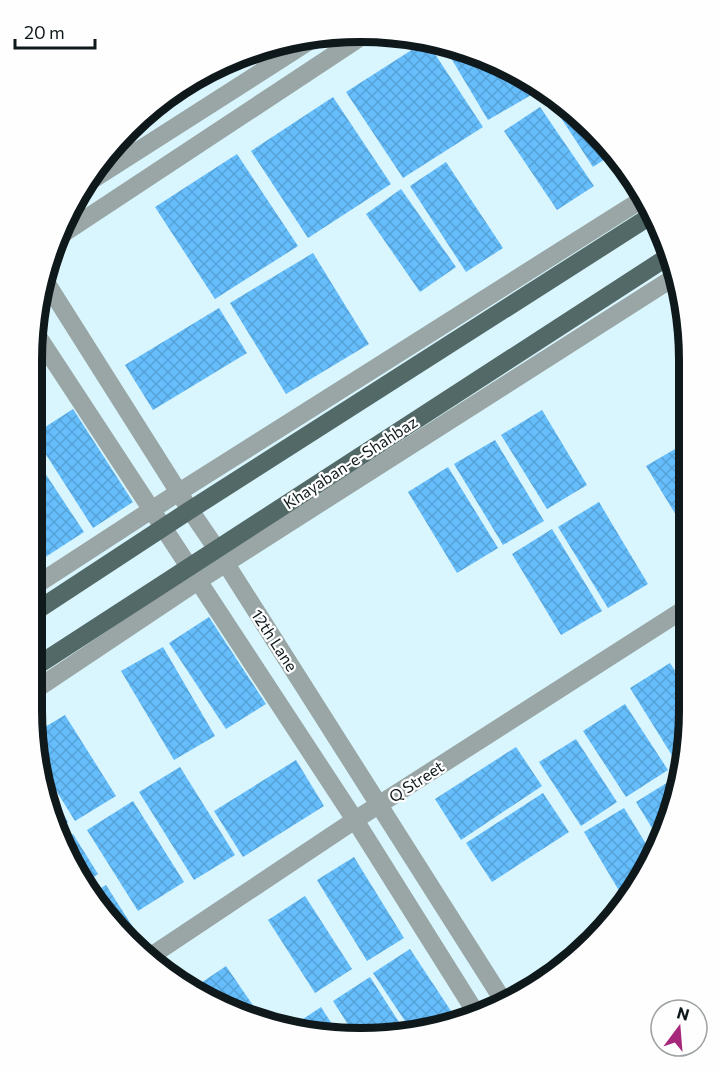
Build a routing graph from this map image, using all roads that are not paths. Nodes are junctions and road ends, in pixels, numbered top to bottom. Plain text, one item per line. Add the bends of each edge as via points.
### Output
1 (353, 42) edge
2 (299, 48) edge
3 (104, 172) edge
4 (637, 203) edge
5 (646, 220) edge
6 (71, 228) edge
7 (663, 260) edge
8 (669, 281) edge
9 (50, 289) edge
10 (43, 344) edge
11 (179, 492) junction
12 (152, 510) junction
13 (190, 510) junction
14 (163, 528) junction
15 (221, 556) junction
16 (193, 574) junction
17 (42, 581) edge
18 (42, 607) edge
19 (679, 612) edge
20 (42, 663) edge
21 (42, 685) edge
22 (380, 804) junction
23 (355, 820) junction
24 (155, 953) edge
25 (500, 996) edge
26 (473, 1007) edge

1 - 6 street
2 - 3 street
4 - 11 street
5 - 13 main road
7 - 15 main road, Khayaban-e-Shahbaz
8 - 15 street
9 - 11 street, 12th Lane
10 - 12 street, 12th Lane
11 - 12 street
11 - 13 street, 12th Lane
12 - 14 street, 12th Lane
12 - 17 street
13 - 14 main road
13 - 15 street, 12th Lane
14 - 16 street, 12th Lane
14 - 18 main road
15 - 16 main road, Khayaban-e-Shahbaz
15 - 22 street, 12th Lane
16 - 20 main road, Khayaban-e-Shahbaz
16 - 21 street
16 - 23 street, 12th Lane
19 - 22 street, Q Street
22 - 23 street, Q Street
22 - 25 street, 12th Lane
23 - 24 street, Q Street
23 - 26 street, 12th Lane

